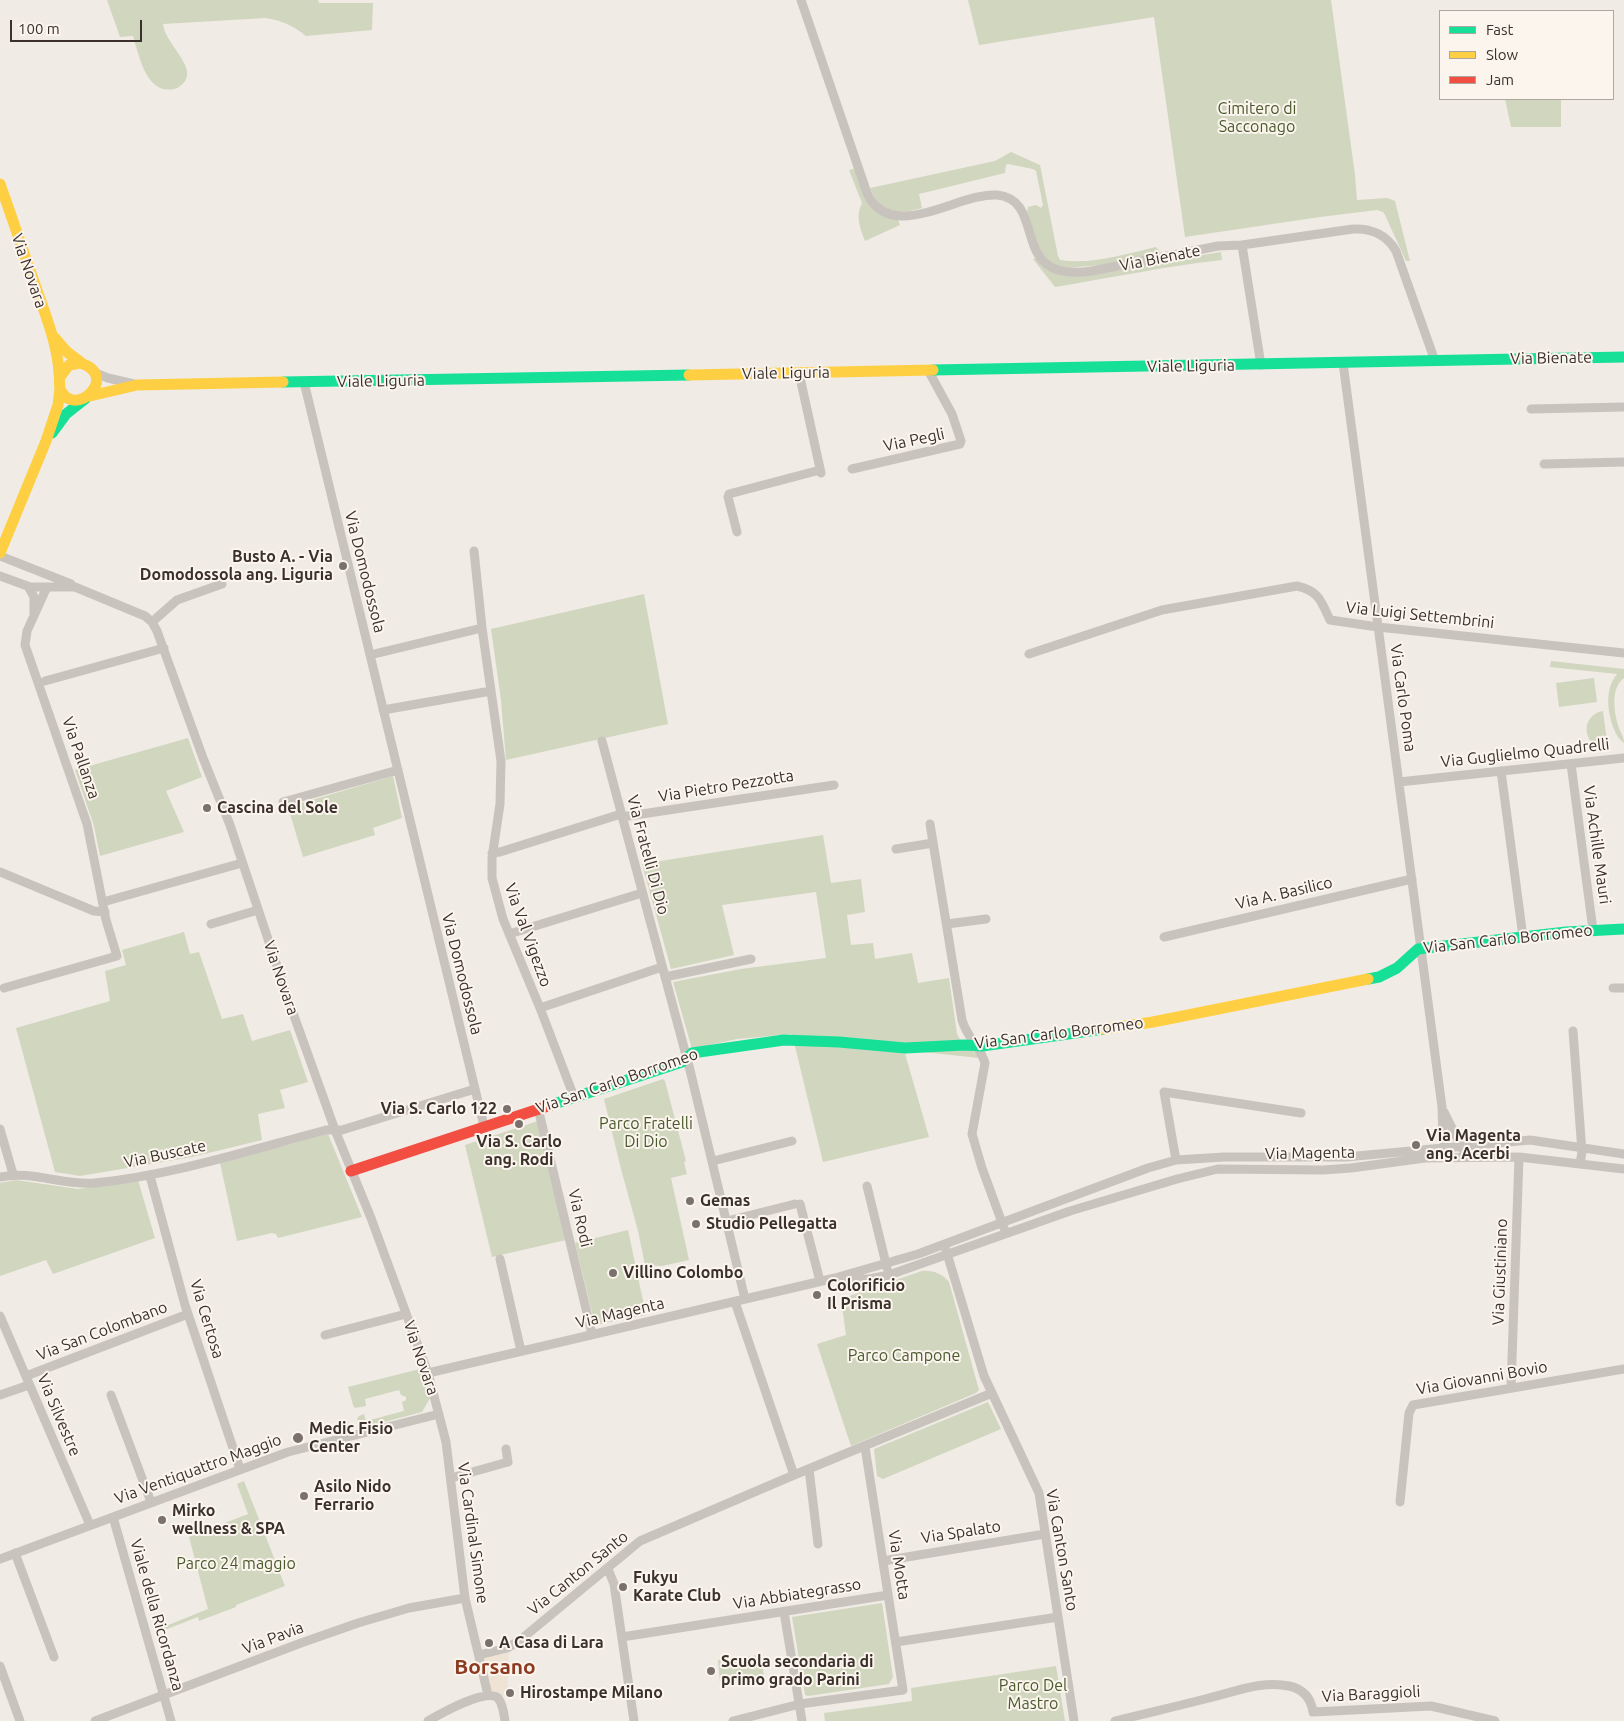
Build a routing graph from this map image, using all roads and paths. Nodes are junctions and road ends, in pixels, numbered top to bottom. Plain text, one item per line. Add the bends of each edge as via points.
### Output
1 (801, 0) edge
2 (0, 184) edge
3 (1242, 245) junction
4 (50, 329) junction
5 (1624, 357) edge
6 (1435, 361) junction
7 (1343, 363) junction
8 (83, 364) junction
9 (1261, 364) junction
10 (928, 370) junction
11 (94, 372) junction
12 (799, 373) junction
13 (60, 377) junction
14 (304, 382) junction
15 (137, 385) junction
16 (60, 389) junction
17 (87, 398) junction
18 (1624, 407) edge
19 (1532, 409) dead end
20 (46, 441) junction
21 (1624, 462) edge
22 (1544, 464) dead end
23 (852, 469) dead end
24 (737, 532) dead end
25 (474, 551) dead end
26 (0, 554) edge
27 (41, 573) junction
28 (0, 576) edge
29 (222, 584) dead end
30 (28, 586) junction
31 (43, 587) junction
32 (75, 587) junction
33 (33, 618) junction
34 (152, 622) junction
35 (1378, 627) junction
36 (482, 628) junction
37 (164, 648) junction
38 (1624, 652) edge
39 (1029, 654) dead end
40 (370, 655) junction
41 (45, 681) dead end
42 (490, 691) junction
43 (383, 710) junction
44 (602, 741) dead end
45 (1624, 758) edge
46 (1571, 764) junction
47 (398, 770) junction
48 (1501, 771) junction
49 (1399, 782) junction
50 (834, 785) dead end
51 (283, 802) dead end
52 (622, 816) junction
53 (930, 824) dead end
54 (934, 842) junction
55 (896, 849) dead end
56 (492, 853) junction
57 (242, 863) junction
58 (0, 872) edge
59 (1412, 879) junction
60 (642, 893) junction
61 (103, 902) junction
62 (258, 910) junction
63 (105, 912) junction
64 (986, 919) dead end
65 (212, 924) dead end
66 (947, 924) junction
67 (1624, 929) edge
68 (1593, 930) junction
69 (509, 934) junction
70 (1164, 937) dead end
71 (1522, 937) junction
72 (1421, 948) junction
73 (751, 959) dead end
74 (662, 967) junction
75 (665, 977) junction
76 (4, 988) dead end
77 (1614, 988) dead end
78 (1624, 988) edge
79 (540, 1008) junction
80 (1573, 1031) dead end
81 (975, 1045) junction
82 (686, 1058) junction
83 (475, 1089) junction
84 (574, 1097) junction
85 (538, 1108) junction
86 (1442, 1108) junction
87 (1301, 1113) dead end
88 (484, 1126) junction
89 (0, 1129) edge
90 (335, 1130) junction
91 (792, 1141) dead end
92 (1461, 1146) junction
93 (1445, 1147) junction
94 (1581, 1147) junction
95 (1624, 1154) edge
96 (1224, 1157) junction
97 (1519, 1157) junction
98 (1448, 1158) junction
99 (1461, 1158) junction
100 (1176, 1160) junction
101 (713, 1161) junction
102 (1580, 1164) junction
103 (1224, 1168) junction
104 (1624, 1169) edge
105 (351, 1171) junction
106 (13, 1174) junction
107 (150, 1176) junction
108 (0, 1177) edge
109 (867, 1186) dead end
110 (727, 1221) junction
111 (1002, 1224) junction
112 (1006, 1233) junction
113 (946, 1249) junction
114 (500, 1259) dead end
115 (886, 1264) junction
116 (889, 1275) junction
117 (835, 1278) junction
118 (820, 1281) junction
119 (745, 1299) junction
120 (735, 1302) junction
121 (188, 1314) junction
122 (406, 1314) junction
123 (0, 1316) edge
124 (592, 1334) junction
125 (325, 1335) dead end
126 (521, 1351) junction
127 (1624, 1369) edge
128 (428, 1373) junction
129 (28, 1380) junction
130 (1511, 1388) junction
131 (992, 1393) junction
132 (0, 1395) edge
133 (111, 1395) dead end
134 (439, 1414) junction
135 (865, 1447) junction
136 (506, 1449) dead end
137 (240, 1469) junction
138 (809, 1469) junction
139 (794, 1475) junction
140 (451, 1478) junction
141 (151, 1502) junction
142 (1400, 1502) dead end
143 (113, 1517) junction
144 (90, 1525) junction
145 (1045, 1534) junction
146 (818, 1544) dead end
147 (15, 1553) junction
148 (0, 1559) edge
149 (882, 1561) junction
150 (608, 1569) junction
151 (888, 1595) junction
152 (465, 1598) junction
153 (784, 1612) junction
154 (1058, 1617) junction
155 (622, 1637) junction
156 (896, 1642) junction
157 (479, 1655) junction
158 (54, 1657) dead end
159 (0, 1666) edge
160 (488, 1695) junction
161 (164, 1696) junction
162 (800, 1704) junction
163 (1314, 1716) edge
164 (758, 1718) edge
165 (20, 1721) edge
166 (95, 1721) edge
167 (171, 1721) edge
168 (428, 1721) edge
169 (505, 1721) edge
170 (634, 1721) edge
171 (733, 1721) edge
172 (802, 1721) edge
173 (1074, 1721) edge
174 (1116, 1721) edge
175 (1495, 1721) edge

1 - 3 street, Via Bienate via 867,193 883,211 912,216 989,195 1006,197 1022,212 1039,258 1052,269 1068,272 1101,269 1218,246
2 - 4 street, Via Novara
3 - 6 street, Via Bienate via 1353,229 1370,230 1380,235 1398,255
3 - 9 street
4 - 8 street, Via Novara via 67,352
4 - 13 street, Via Novara
5 - 6 street, Via Bienate
6 - 7 street, Viale Liguria
7 - 9 street, Viale Liguria
7 - 35 street, Via Carlo Poma
8 - 11 street
8 - 13 street via 71,364
9 - 10 street, Viale Liguria
10 - 12 street, Viale Liguria
10 - 23 street, Via Pegli via 952,414 960,444
11 - 15 street, Viale Liguria
11 - 17 street via 96,384
12 - 14 street, Viale Liguria
12 - 24 street via 820,472 729,494
13 - 16 street
14 - 15 street, Viale Liguria
14 - 40 street, Via Domodossola
15 - 17 street, Viale Liguria
16 - 17 street via 70,399
16 - 20 street
17 - 20 street via 66,414
18 - 19 street
20 - 26 street
21 - 22 street
25 - 36 street, Via Val Vigezzo
26 - 27 street
27 - 31 street
27 - 32 street
28 - 30 street
29 - 34 street via 177,600
30 - 31 street
30 - 33 street, Via Pallanza via 34,600
31 - 32 street
31 - 33 street, Via Pallanza
32 - 34 street
33 - 61 street, Via Pallanza via 25,645 86,820
34 - 37 street, Via Novara
35 - 38 street, Via Luigi Settembrini
35 - 39 street, Via Luigi Settembrini via 1330,620 1318,595 1297,586 1162,610
35 - 49 street, Via Carlo Poma
36 - 40 street
36 - 42 street, Via Val Vigezzo
37 - 41 street
37 - 57 street, Via Novara
40 - 43 street, Via Domodossola
42 - 43 street
42 - 56 street, Via Val Vigezzo via 501,780 500,809
43 - 47 street, Via Domodossola
44 - 52 street, Via Fratelli Di Dio
45 - 46 street, Via Guglielmo Quadrelli
46 - 48 street, Via Guglielmo Quadrelli
46 - 68 street, Via Achille Mauri
47 - 51 street
47 - 83 street, Via Domodossola
48 - 49 street, Via Guglielmo Quadrelli
48 - 71 street
49 - 59 street, Via Carlo Poma
50 - 52 street, Via Pietro Pezzotta
52 - 56 street, Via Pietro Pezzotta
52 - 60 street, Via Fratelli Di Dio
53 - 54 street
54 - 55 street
54 - 66 street
56 - 69 street, Via Val Vigezzo via 493,882
57 - 61 street
57 - 62 street, Via Novara
58 - 63 street via 94,911
59 - 70 street, Via A. Basilico
59 - 72 street, Via Carlo Poma
60 - 69 street
60 - 74 street, Via Fratelli Di Dio
61 - 63 street, Via Pallanza
62 - 65 street
62 - 90 street, Via Novara
63 - 76 street, Via Pallanza via 117,956
64 - 66 street
66 - 81 street via 962,1020
67 - 68 street, Via San Carlo Borromeo
68 - 71 street, Via San Carlo Borromeo
69 - 79 street, Via Val Vigezzo
71 - 72 street, Via San Carlo Borromeo
72 - 81 street, Via San Carlo Borromeo via 1392,972 1376,978 1153,1022
72 - 86 street, Via Carlo Poma
73 - 75 street
74 - 75 street, Via Fratelli Di Dio
74 - 79 street
75 - 82 street, Via Fratelli Di Dio
77 - 78 street
79 - 84 street, Via Val Vigezzo
80 - 94 street
81 - 82 street, Via San Carlo Borromeo via 905,1048 784,1040 690,1054
81 - 111 street via 983,1057 984,1068 972,1134
82 - 84 street, Via San Carlo Borromeo
82 - 101 street, Via Fratelli Di Dio
83 - 88 street, Via Domodossola
83 - 90 street, Via Buscate
84 - 85 street, Via San Carlo Borromeo
85 - 88 street, Via San Carlo Borromeo
85 - 124 street, Via Rodi
86 - 92 street
86 - 93 street
87 - 100 street via 1164,1092
88 - 105 street, Via San Carlo Borromeo
89 - 106 street
90 - 105 street, Via Novara
90 - 107 street, Via Buscate
91 - 101 street
92 - 93 street, Via Magenta
92 - 94 street, Via Magenta via 1530,1140
92 - 99 street
93 - 96 street, Via Magenta via 1346,1157
93 - 98 street
94 - 95 street, Via Magenta
94 - 102 street
96 - 100 street, Via Magenta
96 - 103 street
97 - 99 street, Via Magenta
97 - 102 street, Via Magenta
97 - 130 street, Via Giustiniano
98 - 99 street, Via Magenta
98 - 103 street, Via Magenta via 1422,1158 1328,1170
100 - 111 street, Via Magenta
101 - 110 street, Via Fratelli Di Dio
102 - 104 street, Via Magenta
103 - 112 street, Via Magenta via 1075,1209
105 - 122 street, Via Novara
106 - 107 street, Via Buscate via 80,1183
106 - 108 street, Via Buscate
107 - 121 street, Via Certosa
109 - 115 street
110 - 118 street via 798,1204
110 - 119 street, Via Fratelli Di Dio
111 - 112 street
111 - 113 street, Via Magenta
112 - 113 street, Via Magenta
113 - 115 street, Via Magenta
113 - 116 street, Via Magenta
113 - 131 street, Via Canton Santo via 980,1365
114 - 126 street
115 - 116 street
115 - 117 street, Via Magenta
116 - 117 street, Via Magenta via 869,1279
117 - 118 street, Via Magenta
118 - 119 street, Via Magenta
119 - 120 street, Via Magenta
120 - 124 street, Via Magenta
120 - 139 street
121 - 129 street, Via San Colombano
121 - 137 street, Via Certosa
122 - 125 street
122 - 128 street, Via Novara
123 - 129 street, Via Silvestre
124 - 126 street, Via Magenta
126 - 128 street, Via Magenta
127 - 130 street, Via Giovanni Bovio
128 - 134 street, Via Novara
129 - 132 street, Via San Colombano
129 - 144 street, Via Silvestre
130 - 142 street, Via Giovanni Bovio via 1411,1407
131 - 135 street, Via Canton Santo
131 - 145 street, Via Canton Santo via 1038,1489
133 - 141 street
134 - 137 street, Via Ventiquattro Maggio via 288,1452
134 - 140 street, Via Cardinal Simone
135 - 138 street, Via Canton Santo
135 - 149 street, Via Motta
136 - 140 street via 508,1462
137 - 141 street, Via Ventiquattro Maggio
138 - 139 street, Via Canton Santo
138 - 146 street
139 - 150 street, Via Canton Santo via 640,1541
140 - 152 street, Via Cardinal Simone
141 - 143 street, Via Ventiquattro Maggio
143 - 144 street, Via Ventiquattro Maggio
143 - 161 street, Viale della Ricordanza
144 - 147 street, Via Ventiquattro Maggio
145 - 149 street, Via Spalato
145 - 154 street, Via Canton Santo
147 - 148 street, Via Ventiquattro Maggio
147 - 158 street
149 - 151 street, Via Motta
150 - 155 street via 614,1584
150 - 157 street, Via Canton Santo via 519,1642
151 - 153 street, Via Abbiategrasso
151 - 156 street, Via Motta
152 - 157 street, Via Cardinal Simone
152 - 161 street, Via Pavia via 409,1608 358,1623
153 - 155 street, Via Abbiategrasso
153 - 162 street
154 - 156 street
154 - 173 street, Via Canton Santo
155 - 170 street
156 - 162 street, Via Motta via 901,1691
157 - 160 street, Via Cardinal Simone
159 - 165 street
160 - 168 street
160 - 169 street via 500,1701
161 - 166 street, Via Pavia
161 - 167 street, Viale della Ricordanza
162 - 164 street
162 - 172 street
163 - 174 street, Via Baraggioli via 1310,1701 1301,1691 1272,1685
163 - 175 street, Via Baraggioli via 1434,1706
164 - 171 street

